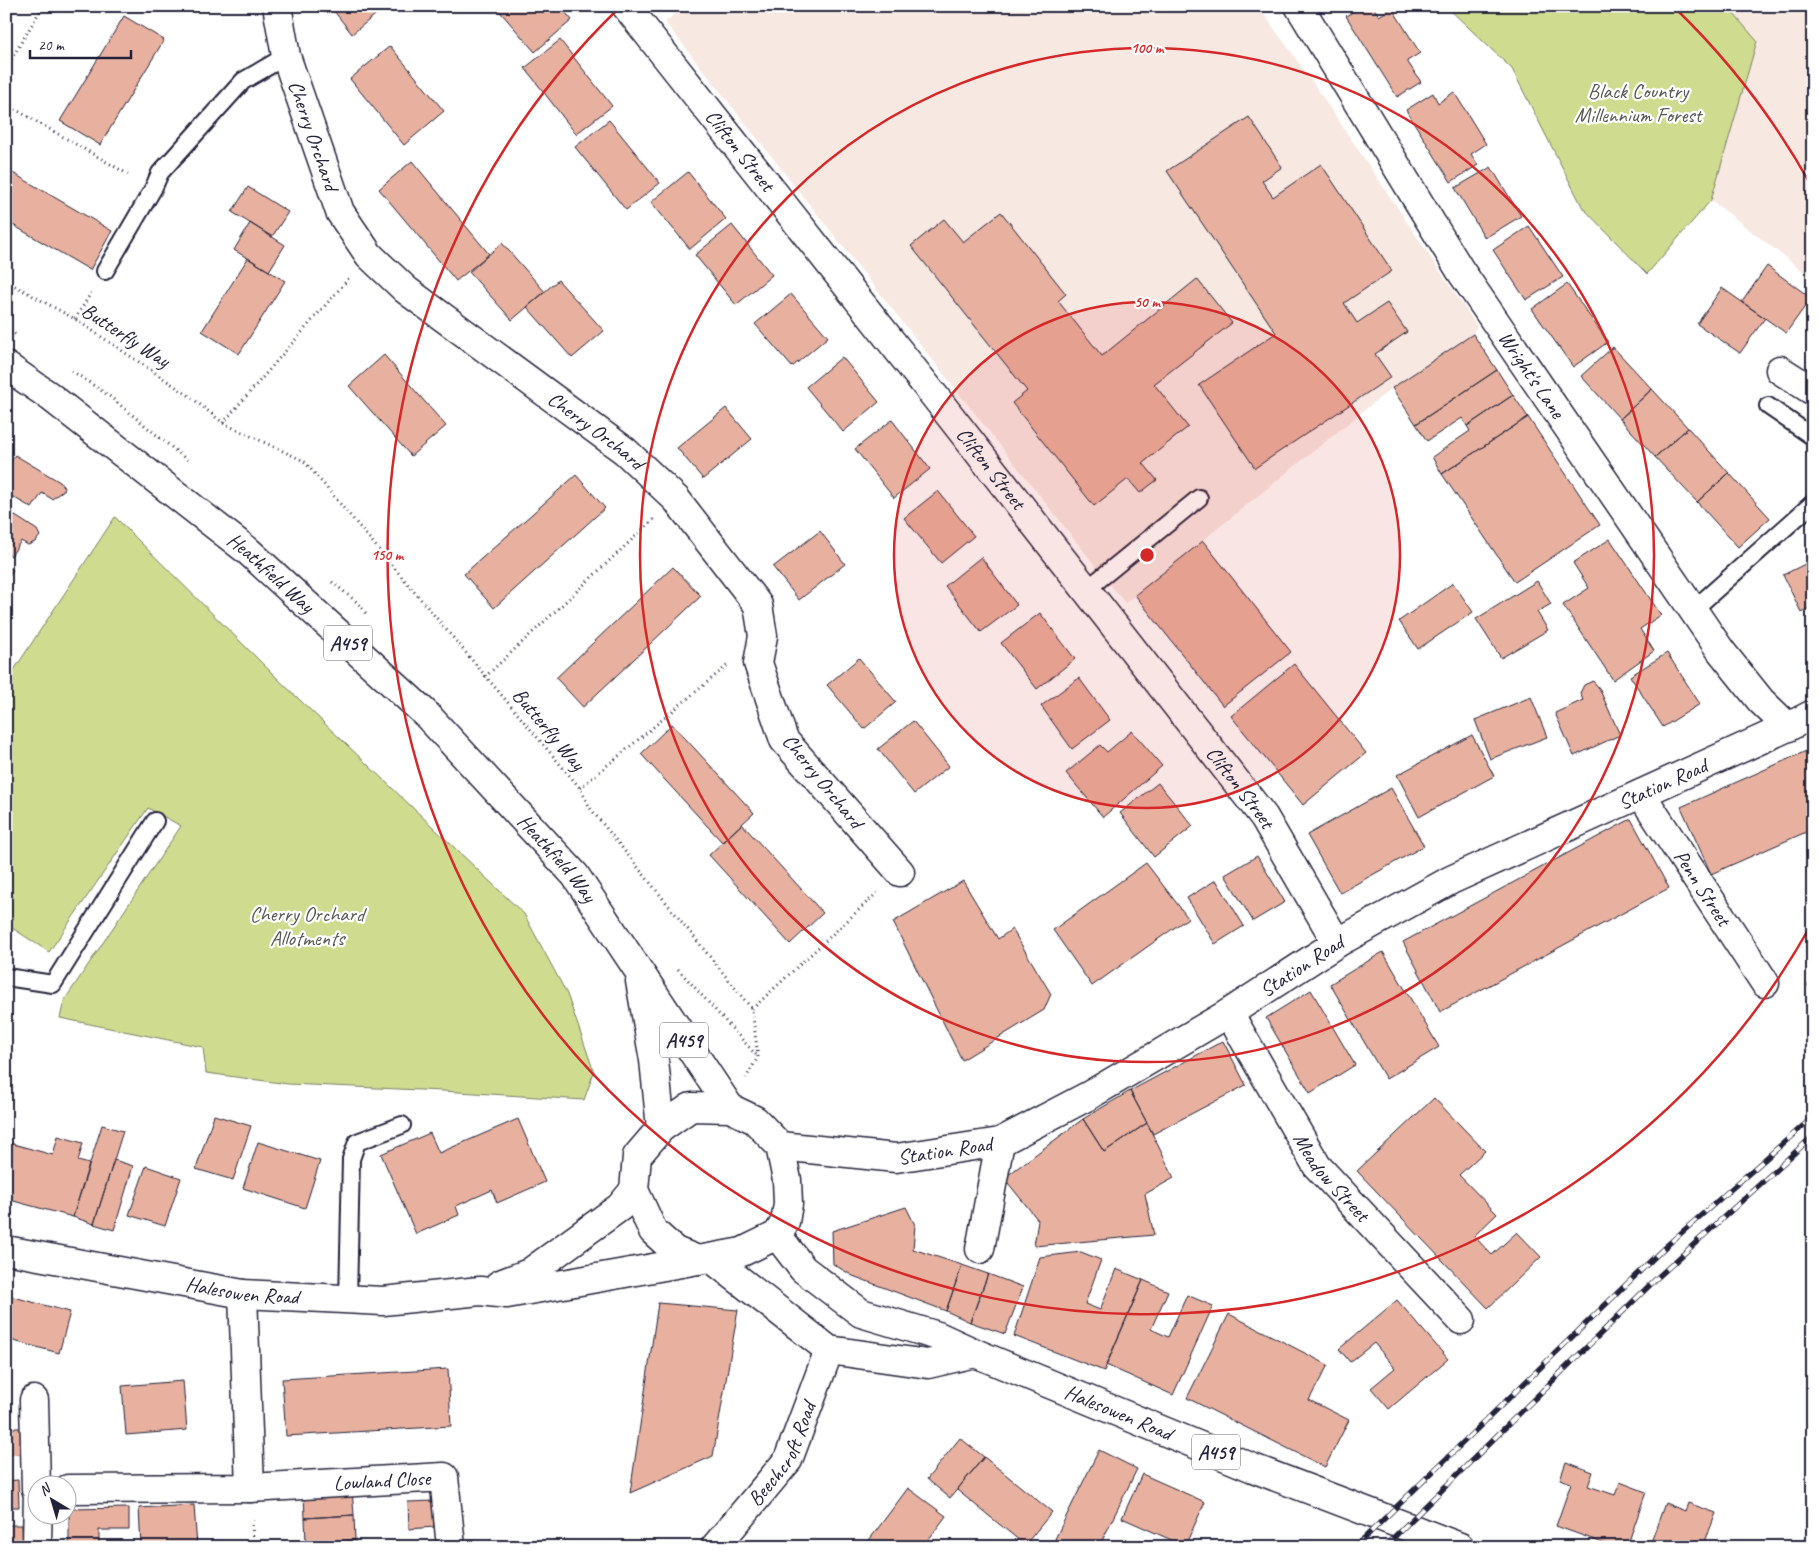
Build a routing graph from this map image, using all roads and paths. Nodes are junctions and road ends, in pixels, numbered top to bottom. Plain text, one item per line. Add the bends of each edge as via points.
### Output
1 (43, 6) edge
2 (277, 6) edge
3 (626, 6) edge
4 (1299, 6) edge
5 (286, 56) junction
6 (6, 68) edge
7 (6, 104) edge
8 (153, 188) junction
9 (370, 255) junction
10 (105, 271) joint
11 (6, 281) edge
12 (74, 319) junction
13 (6, 366) edge
14 (1780, 370) dead end
15 (1813, 391) edge
16 (1768, 406) dead end
17 (224, 423) junction
18 (1813, 437) edge
19 (676, 498) junction
20 (1199, 498) dead end
21 (1813, 503) edge
22 (1086, 590) junction
23 (1693, 610) junction
24 (763, 636) junction
25 (485, 677) junction
26 (1813, 714) edge
27 (1788, 727) junction
28 (580, 788) junction
29 (1642, 794) junction
30 (155, 821) dead end
31 (900, 872) joint
32 (1337, 944) junction
33 (639, 972) junction
34 (6, 977) edge
35 (1765, 983) dead end
36 (752, 1010) junction
37 (1229, 1013) junction
38 (730, 1108) junction
39 (402, 1125) dead end
40 (661, 1128) junction
41 (1000, 1142) junction
42 (780, 1146) junction
43 (634, 1190) junction
44 (777, 1234) junction
45 (980, 1249) dead end
46 (6, 1250) edge
47 (704, 1259) junction
48 (480, 1292) junction
49 (243, 1294) junction
50 (348, 1300) junction
51 (1462, 1320) dead end
52 (829, 1350) junction
53 (975, 1353) junction
54 (34, 1400) dead end
55 (37, 1476) edge
56 (250, 1488) junction
57 (78, 1489) edge
58 (37, 1526) edge
59 (37, 1547) edge
60 (451, 1547) edge
61 (715, 1547) edge
62 (1460, 1547) edge

1 - 6 path
2 - 5 street, Cherry Orchard
3 - 22 street, Clifton Street
4 - 23 street, Wright's Lane via 1460,270
5 - 8 lane via 242,81 160,173
5 - 9 street, Cherry Orchard via 340,212
7 - 8 path
8 - 10 lane
9 - 17 path
9 - 19 street, Cherry Orchard via 406,290 625,451
10 - 12 path
11 - 12 path, Butterfly Way
12 - 17 path, Butterfly Way
13 - 33 street, Heathfield Way / A459 via 248,551 426,714 575,875
14 - 15 street
16 - 18 lane
17 - 25 path, Butterfly Way via 304,461
19 - 24 street, Cherry Orchard via 758,605
19 - 25 path
20 - 22 lane
21 - 23 lane
22 - 32 street, Clifton Street via 1264,817
23 - 27 street, Wright's Lane via 1720,651
24 - 28 path
24 - 31 street, Cherry Orchard via 758,663 784,740
25 - 28 path, Butterfly Way
26 - 27 street, Station Road
27 - 29 street, Station Road
28 - 36 path, Butterfly Way via 590,808
29 - 32 street, Station Road via 1451,880
29 - 35 street, Penn Street
30 - 34 lane via 53,984
31 - 36 path
32 - 37 street, Station Road
33 - 38 street, Heathfield Way / A459
33 - 40 street, Heathfield Way / A459 via 654,1060
36 - 38 path via 758,1057
37 - 41 street, Station Road via 1088,1096
37 - 51 street, Meadow Street via 1317,1166
38 - 40 street via 691,1107
38 - 42 street via 755,1120
39 - 50 lane via 357,1142 350,1159
40 - 43 street via 637,1156
41 - 42 street, Station Road via 896,1158
41 - 45 street
42 - 44 street via 788,1204 785,1222
43 - 47 street via 653,1231 675,1251
43 - 48 street, Halesowen Road via 620,1206 529,1273
44 - 47 street via 742,1252
44 - 53 street, Halesowen Road via 803,1269 861,1313 938,1336
46 - 49 street, Halesowen Road
47 - 48 street, Halesowen Road via 507,1294
47 - 52 street
48 - 50 street, Halesowen Road via 383,1302
49 - 50 street, Halesowen Road
49 - 56 street
52 - 53 street via 928,1364
52 - 61 street, Beechcroft Road via 788,1460
53 - 62 street, Halesowen Road / A459 via 1253,1468
54 - 55 street
56 - 57 street, Lowland Close
56 - 60 street, Lowland Close via 444,1477
58 - 59 street

